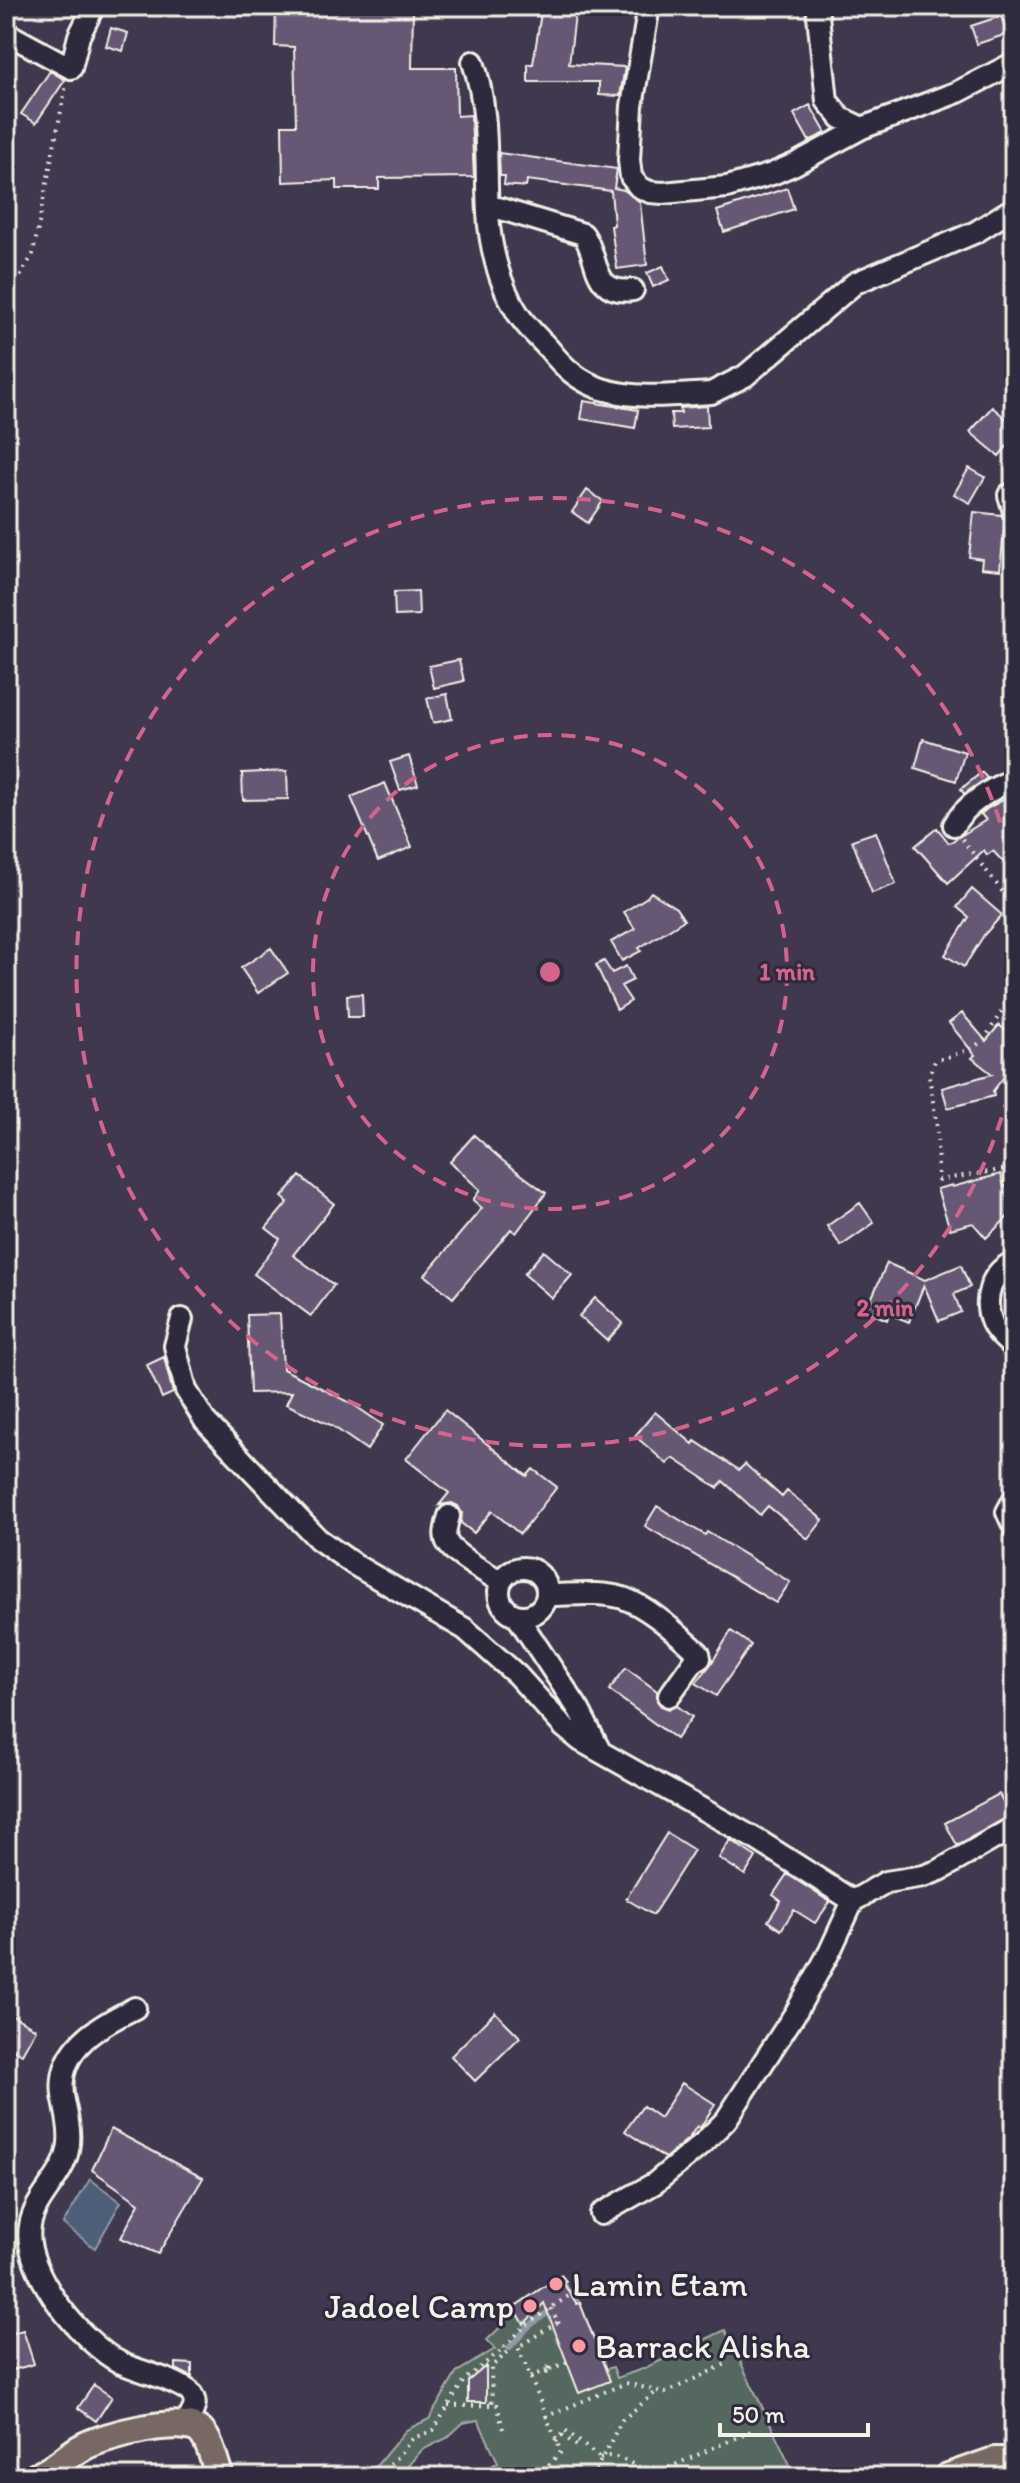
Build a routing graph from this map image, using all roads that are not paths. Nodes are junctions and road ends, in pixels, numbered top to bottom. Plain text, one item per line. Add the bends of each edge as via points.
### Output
1 (94, 6) edge
2 (649, 6) edge
3 (817, 6) edge
4 (6, 33) edge
5 (473, 62) dead end
6 (1014, 63) edge
7 (862, 128) junction
8 (488, 205) junction
9 (1014, 208) edge
10 (633, 290) dead end
11 (1014, 780) edge
12 (954, 825) road end
13 (1014, 1262) edge
14 (182, 1319) dead end
15 (1014, 1348) edge
16 (1014, 1499) edge
17 (449, 1516) dead end
18 (1014, 1527) edge
19 (501, 1582) junction
20 (548, 1595) junction
21 (517, 1616) junction
22 (669, 1696) dead end
23 (600, 1751) junction
24 (1014, 1827) edge
25 (853, 1901) junction
26 (135, 2008) dead end
27 (601, 2214) dead end
28 (186, 2424) junction
29 (1014, 2461) edge
30 (36, 2477) edge
31 (220, 2477) edge
32 (948, 2477) edge

1 - 4 street via 71,68
2 - 7 street via 629,160 631,177 639,187 663,193 735,184 795,164
3 - 7 street via 827,101 841,118
5 - 8 street via 486,119
6 - 7 street via 974,85
8 - 9 street via 506,290 517,313 559,363 603,389 654,397 711,393 728,386 855,283 976,232
8 - 10 street via 583,234 603,281 617,290
11 - 12 street via 992,790
13 - 15 street via 994,1277 989,1303 992,1323
14 - 23 street via 175,1346 186,1390 205,1421 318,1539 465,1629 564,1727
16 - 18 street via 1007,1512
17 - 19 street via 447,1543
19 - 20 street via 513,1570 530,1569 543,1579
19 - 21 street via 503,1606
20 - 21 street via 540,1610
20 - 22 street via 624,1599 699,1653
21 - 23 street
23 - 25 street
24 - 25 street via 940,1870 886,1882
25 - 27 street via 796,2012 726,2120 655,2183
26 - 28 street via 86,2035 66,2067 62,2086 68,2150 34,2212 30,2241 58,2307 87,2338 120,2362 189,2391 196,2399
28 - 30 main road via 86,2445
28 - 31 main road via 205,2438
29 - 32 main road via 994,2461

